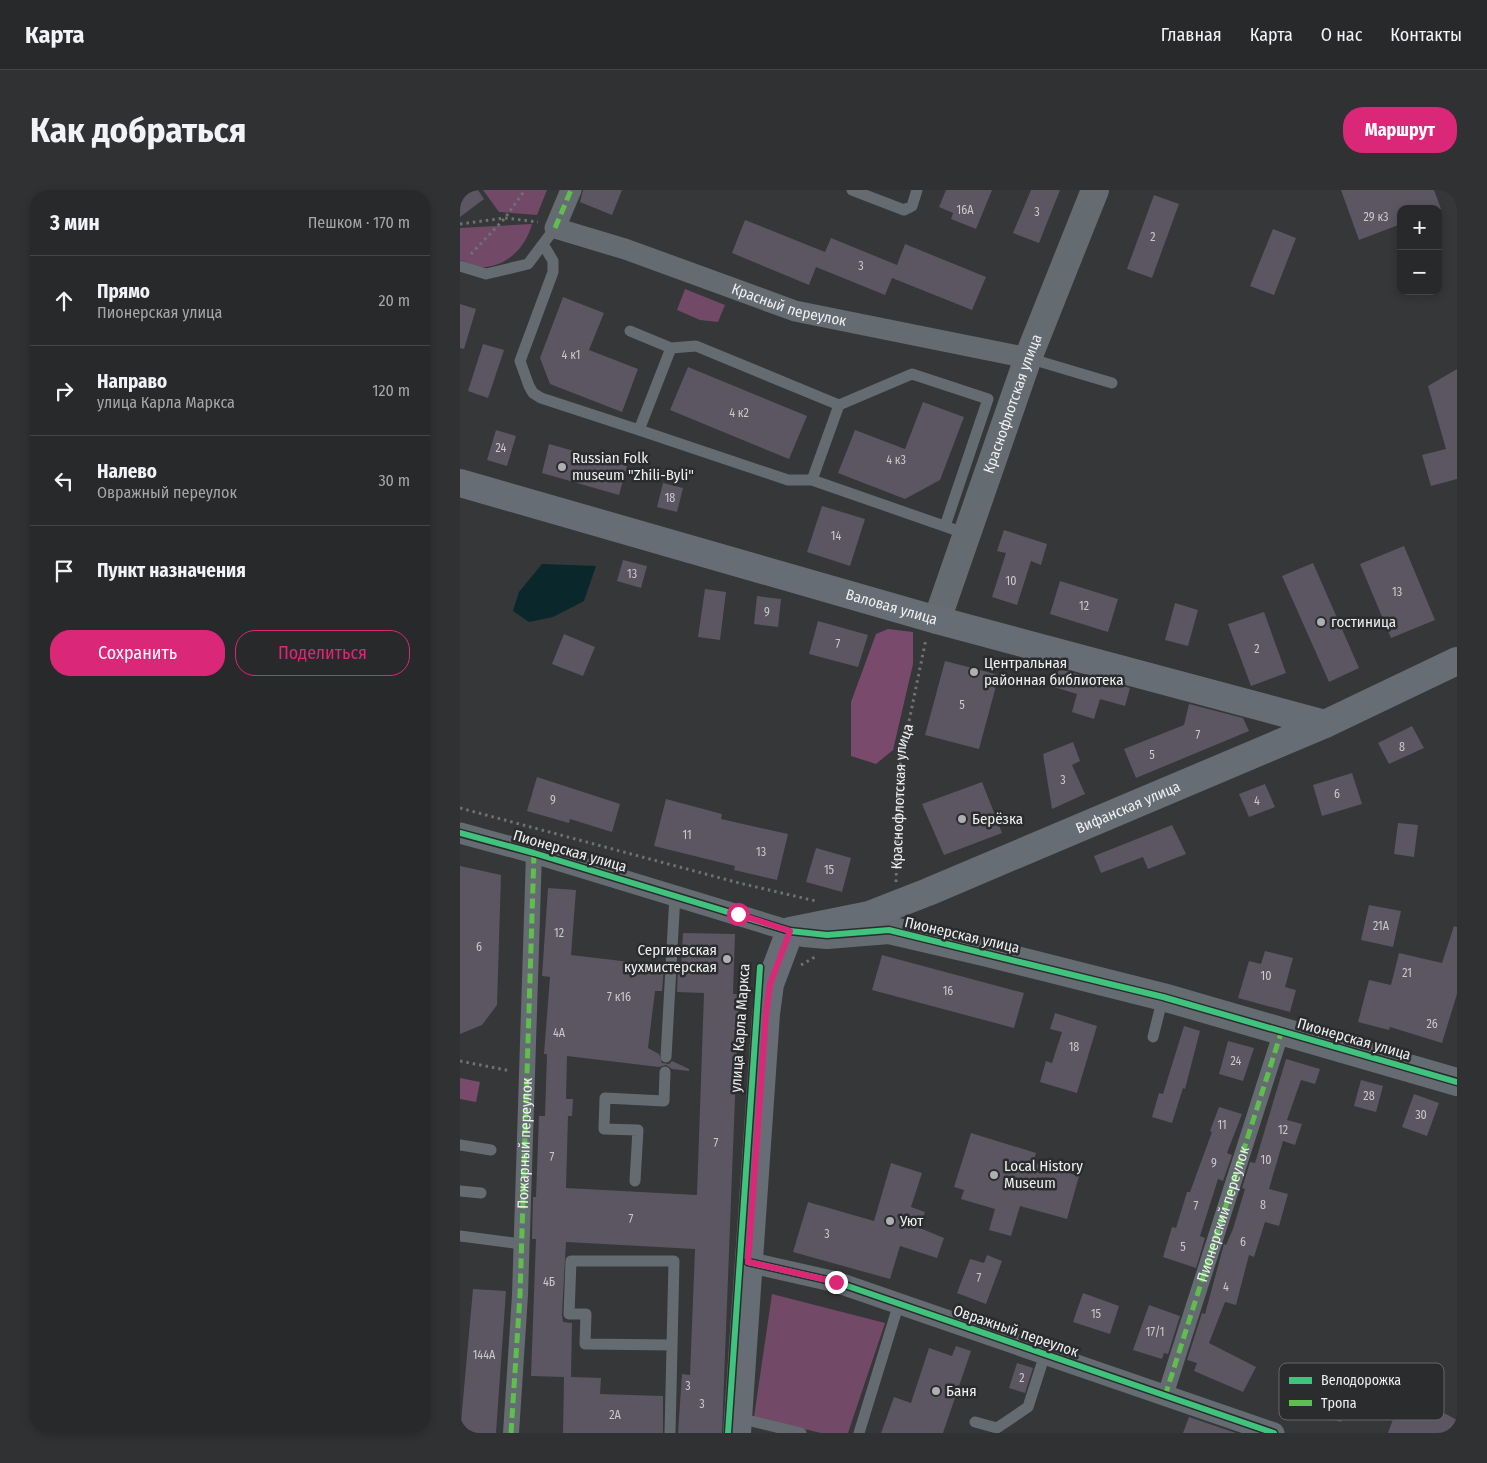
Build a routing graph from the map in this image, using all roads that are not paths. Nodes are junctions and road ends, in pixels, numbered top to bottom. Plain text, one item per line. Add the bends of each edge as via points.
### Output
1 (571, 190) edge
2 (852, 190) edge
3 (917, 190) edge
4 (1094, 190) edge
5 (549, 236) junction
6 (463, 262) edge
7 (630, 331) dead end
8 (671, 348) junction
9 (1028, 358) junction
10 (1112, 383) dead end
11 (1000, 403) junction
12 (839, 405) junction
13 (639, 430) junction
14 (812, 480) junction
15 (460, 483) edge
16 (956, 530) junction
17 (933, 619) junction
18 (1457, 661) edge
19 (1325, 724) junction
20 (460, 833) edge
21 (534, 853) junction
22 (675, 895) junction
23 (790, 931) junction
24 (1163, 997) junction
25 (1282, 1030) junction
26 (1153, 1037) dead end
27 (666, 1057) dead end
28 (665, 1072) dead end
29 (1457, 1082) edge
30 (460, 1146) edge
31 (491, 1150) dead end
32 (635, 1181) dead end
33 (460, 1191) edge
34 (481, 1193) dead end
35 (460, 1236) edge
36 (522, 1244) junction
37 (748, 1262) junction
38 (899, 1303) junction
39 (672, 1345) junction
40 (1049, 1356) junction
41 (1165, 1396) junction
42 (975, 1422) dead end
43 (737, 1425) edge
44 (511, 1433) edge
45 (670, 1433) edge
46 (801, 1433) edge
47 (859, 1433) edge
48 (1274, 1433) edge

1 - 5 street
2 - 3 lane via 904,210 912,206
4 - 9 street, Краснофлотская улица
5 - 6 lane via 528,264 486,274
5 - 9 street, Красный переулок via 626,249 795,311
5 - 13 lane via 554,267 522,352 522,369 528,386 541,398
7 - 8 lane
8 - 12 lane via 696,346
8 - 13 lane
9 - 10 lane
9 - 11 street, Краснофлотская улица
11 - 12 lane via 912,374
11 - 16 street, Краснофлотская улица
12 - 14 lane
13 - 14 lane via 788,480
14 - 16 lane
15 - 17 main road, Валовая улица
16 - 17 street, Краснофлотская улица
17 - 19 main road, Валовая улица
18 - 19 main road, Вифанская улица
19 - 23 main road, Вифанская улица via 869,915
20 - 21 street, Пионерская улица
21 - 22 street, Пионерская улица
21 - 36 street, Пожарный переулок
22 - 23 street, Пионерская улица
22 - 27 lane
23 - 24 street, Пионерская улица via 827,935 889,930
23 - 37 main road, улица Карла Маркса via 770,984 766,1014
24 - 25 street, Пионерская улица
24 - 26 lane
25 - 29 street, Пионерская улица
25 - 41 street, Пионерский переулок
28 - 32 lane via 664,1101 605,1098 604,1129 638,1130
30 - 31 lane
33 - 34 lane
35 - 36 lane
36 - 44 street, Пожарный переулок
37 - 38 street, Овражный переулок via 836,1282
37 - 43 main road, улица Карла Маркса
38 - 40 street, Овражный переулок
38 - 47 lane
39 - 39 lane via 674,1261 571,1262 569,1314 586,1314 585,1344
39 - 45 lane
40 - 41 street, Овражный переулок
40 - 42 lane via 1028,1407 997,1428
41 - 48 street, Овражный переулок
43 - 46 lane

